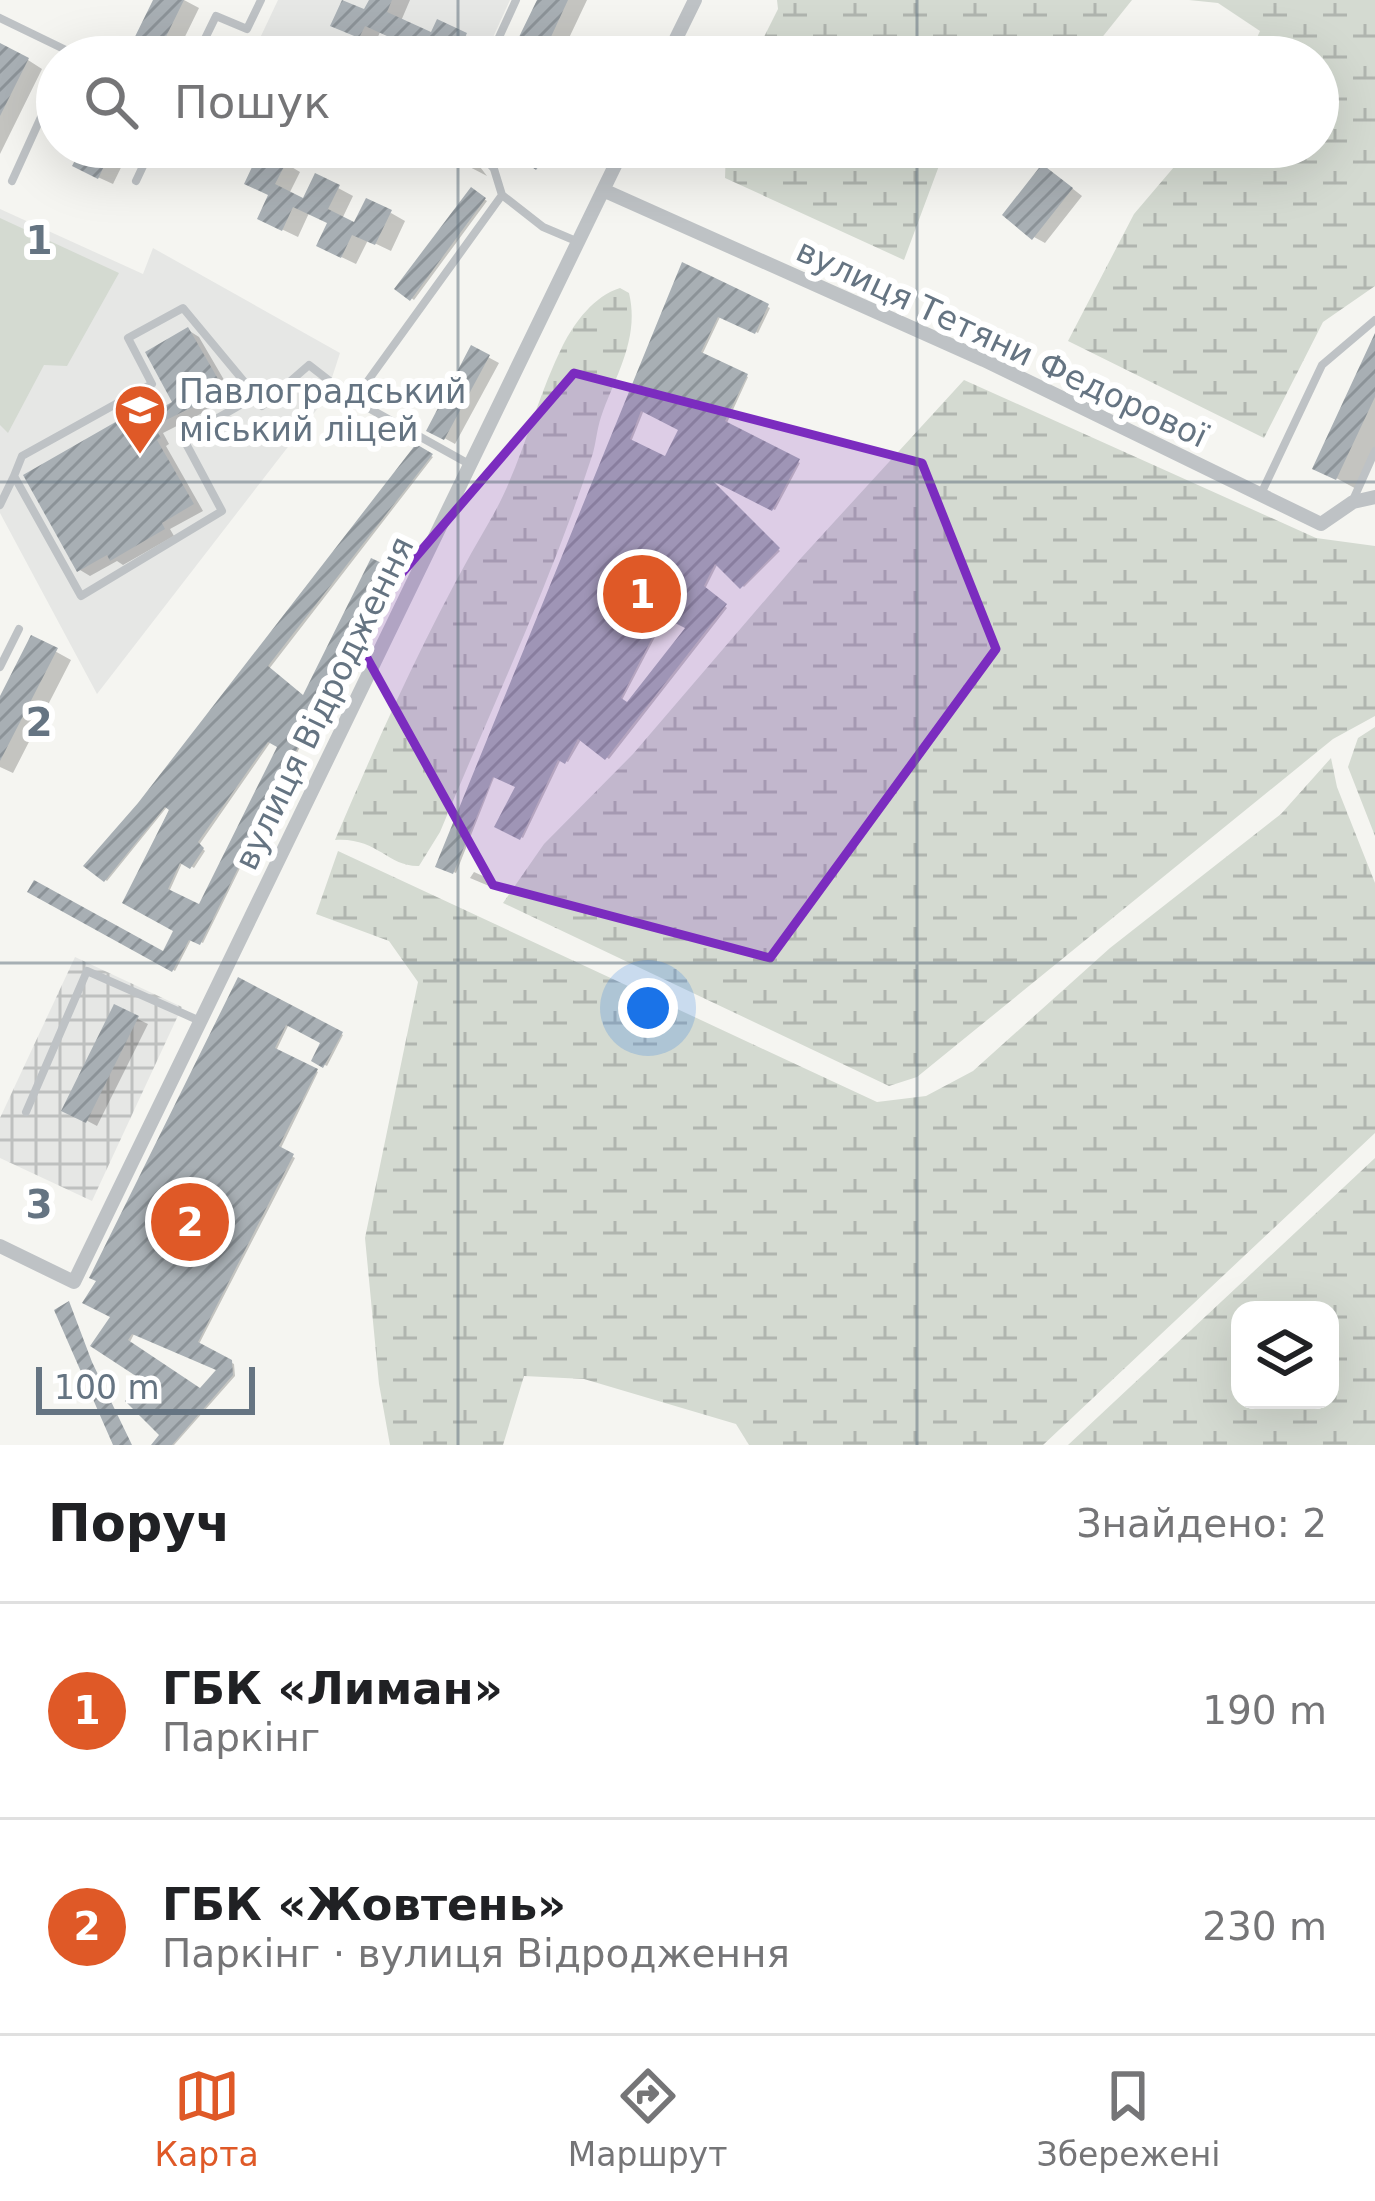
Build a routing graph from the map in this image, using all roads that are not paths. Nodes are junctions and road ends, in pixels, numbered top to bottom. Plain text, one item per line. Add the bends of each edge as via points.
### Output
1 (516, 0) edge
2 (695, 0) edge
3 (257, 1) edge
4 (0, 18) edge
5 (37, 36) edge
6 (206, 36) edge
7 (500, 36) edge
8 (677, 36) edge
9 (36, 128) edge
10 (142, 168) edge
11 (493, 168) edge
12 (613, 168) edge
13 (12, 181) dead end
14 (136, 181) dead end
15 (603, 190) junction
16 (502, 195) junction
17 (578, 241) junction
18 (1375, 320) edge
19 (256, 396) junction
20 (354, 400) junction
21 (1375, 451) edge
22 (470, 464) junction
23 (14, 476) junction
24 (1260, 496) junction
25 (1375, 497) edge
26 (1353, 502) junction
27 (0, 505) edge
28 (19, 629) dead end
29 (0, 667) edge
30 (201, 1022) junction
31 (26, 1112) dead end
32 (0, 1246) edge

1 - 7 lane
2 - 8 street
3 - 6 lane via 247,29 216,16
4 - 5 lane
9 - 13 lane
10 - 14 lane
11 - 16 lane
12 - 15 street, вулиця Відродження
15 - 17 street, вулиця Відродження
15 - 24 street, вулиця Тетяни Федорової via 984,360
16 - 17 lane via 543,227
16 - 20 lane
17 - 22 street, вулиця Відродження
18 - 24 lane via 1322,365
19 - 20 lane via 262,406 309,364
19 - 23 lane via 183,308 128,338 152,384 22,456
19 - 23 lane via 184,438 222,511 81,596
20 - 22 lane
21 - 26 lane
22 - 30 street, вулиця Відродження
23 - 27 lane
24 - 26 street, вулиця Тетяни Федорової via 1321,524
25 - 26 street, вулиця Тетяни Федорової
28 - 29 lane
30 - 31 lane via 87,971
30 - 32 street, вулиця Відродження via 74,1282

